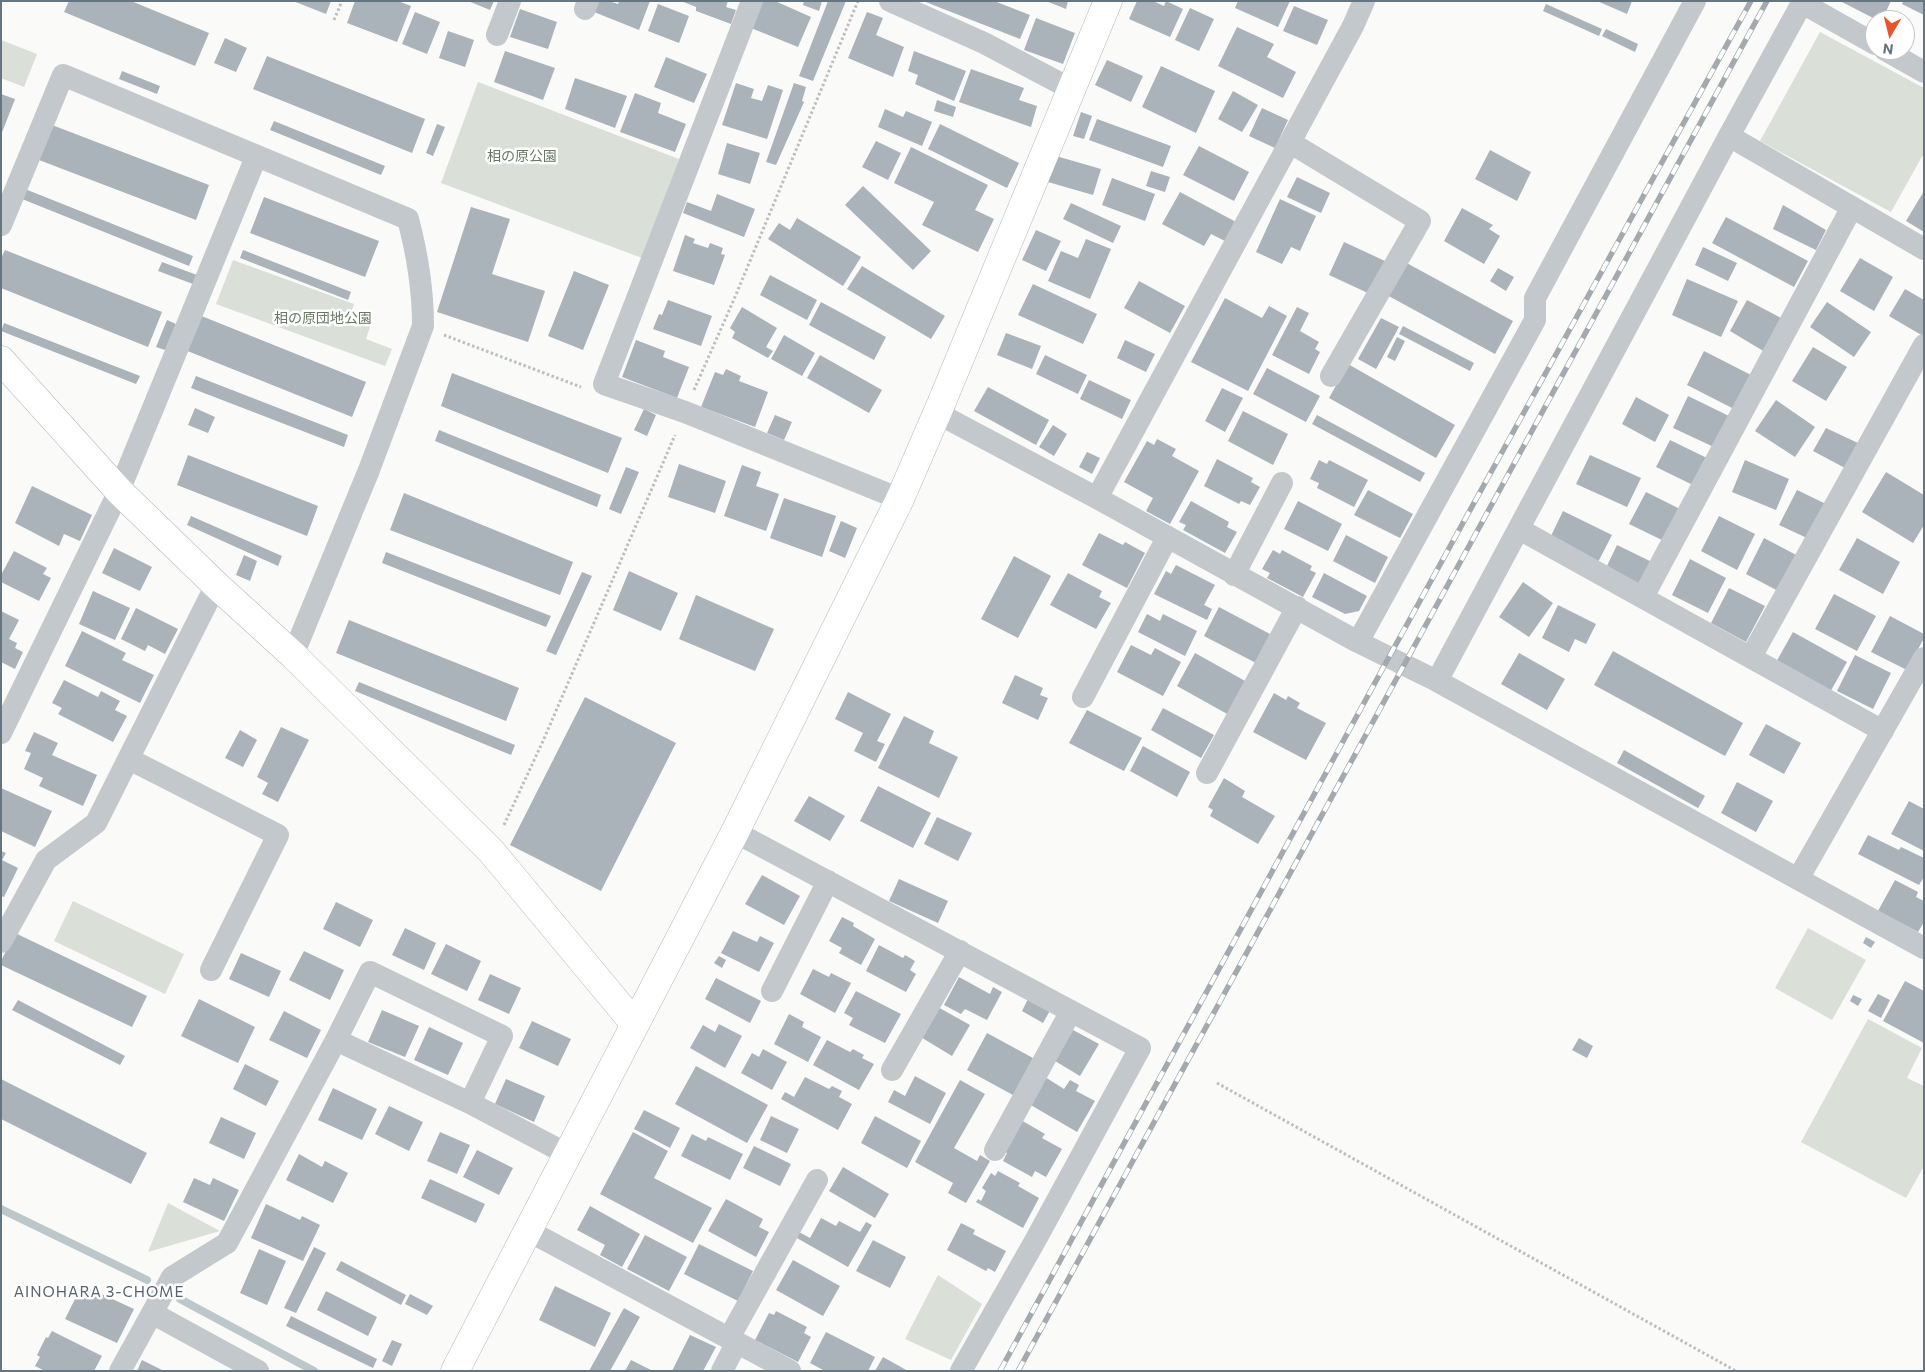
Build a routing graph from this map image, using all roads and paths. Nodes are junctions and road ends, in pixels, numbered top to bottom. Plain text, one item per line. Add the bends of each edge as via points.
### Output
1 (342, 1) edge
2 (510, 1) edge
3 (752, 1) edge
4 (858, 1) edge
5 (890, 1) edge
6 (1108, 1) edge
7 (1364, 1) edge
8 (1695, 1) edge
9 (334, 20) dead end
10 (497, 35) dead end
11 (1865, 38) edge
12 (1903, 60) edge
13 (1924, 72) edge
14 (1071, 89) junction
15 (1729, 136) junction
16 (1291, 143) junction
17 (256, 157) junction
18 (1852, 207) junction
19 (1, 225) edge
20 (1924, 248) edge
21 (423, 326) junction
22 (1924, 345) edge
23 (1, 360) edge
24 (1331, 376) dead end
25 (604, 384) junction
26 (685, 412) junction
27 (937, 413) junction
28 (1282, 483) dead end
29 (119, 491) junction
30 (1097, 498) junction
31 (900, 499) junction
32 (1519, 529) junction
33 (1167, 538) junction
34 (1234, 575) junction
35 (216, 585) junction
36 (1643, 597) junction
37 (1297, 607) junction
38 (1358, 642) junction
39 (293, 655) junction
40 (1751, 657) junction
41 (1924, 658) edge
42 (1437, 681) junction
43 (1083, 698) dead end
44 (1883, 732) junction
45 (1, 733) edge
46 (129, 759) junction
47 (1207, 773) dead end
48 (734, 832) junction
49 (492, 851) junction
50 (1798, 879) junction
51 (828, 881) junction
52 (1, 942) edge
53 (1924, 948) edge
54 (960, 951) junction
55 (211, 970) dead end
56 (772, 992) dead end
57 (1072, 1011) junction
58 (634, 1023) junction
59 (336, 1040) junction
60 (892, 1070) dead end
61 (1217, 1083) dead end
62 (470, 1103) junction
63 (995, 1150) dead end
64 (567, 1154) junction
65 (817, 1180) dead end
66 (527, 1230) junction
67 (152, 1313) junction
68 (733, 1340) junction
69 (120, 1371) edge
70 (258, 1371) edge
71 (455, 1371) edge
72 (722, 1371) edge
73 (790, 1371) edge
74 (961, 1371) edge
75 (1736, 1371) edge

1 - 9 path
2 - 10 street
3 - 25 street
4 - 26 path
5 - 14 street
6 - 14 street
7 - 16 street via 1354,26
8 - 38 street via 1535,298 1535,320
11 - 15 street via 1802,3
12 - 13 street
14 - 27 street
15 - 18 street
15 - 32 street
16 - 24 street via 1420,221
16 - 30 street
17 - 19 street via 62,75
17 - 21 street via 408,219 416,248
17 - 29 street
18 - 20 street
18 - 36 street
21 - 25 path via 597,393
21 - 39 street via 369,470
22 - 40 street
23 - 29 street
25 - 26 street
26 - 31 street
26 - 49 path
27 - 30 street
27 - 31 street
28 - 34 street
29 - 35 street
29 - 45 street
30 - 33 street
31 - 48 street
32 - 36 street
32 - 42 street
33 - 34 street
33 - 43 street
34 - 37 street
35 - 39 street
35 - 46 street
36 - 40 street
37 - 38 street
37 - 47 street
38 - 42 street
39 - 49 street
40 - 44 street
41 - 44 street
42 - 50 street
44 - 50 street
46 - 52 street via 96,823 46,860
46 - 55 street via 278,835
48 - 51 street
48 - 58 street
49 - 58 street
50 - 53 street
51 - 54 street
51 - 56 street
54 - 57 street
54 - 60 street
57 - 63 street
57 - 74 street via 1140,1048
58 - 64 street
59 - 62 street
59 - 62 street via 370,972 502,1036
59 - 67 street via 227,1243 172,1277
61 - 75 path
62 - 64 street
64 - 66 street
65 - 68 street
66 - 68 street
66 - 71 street
67 - 69 street
67 - 70 street
68 - 72 street
68 - 73 street

